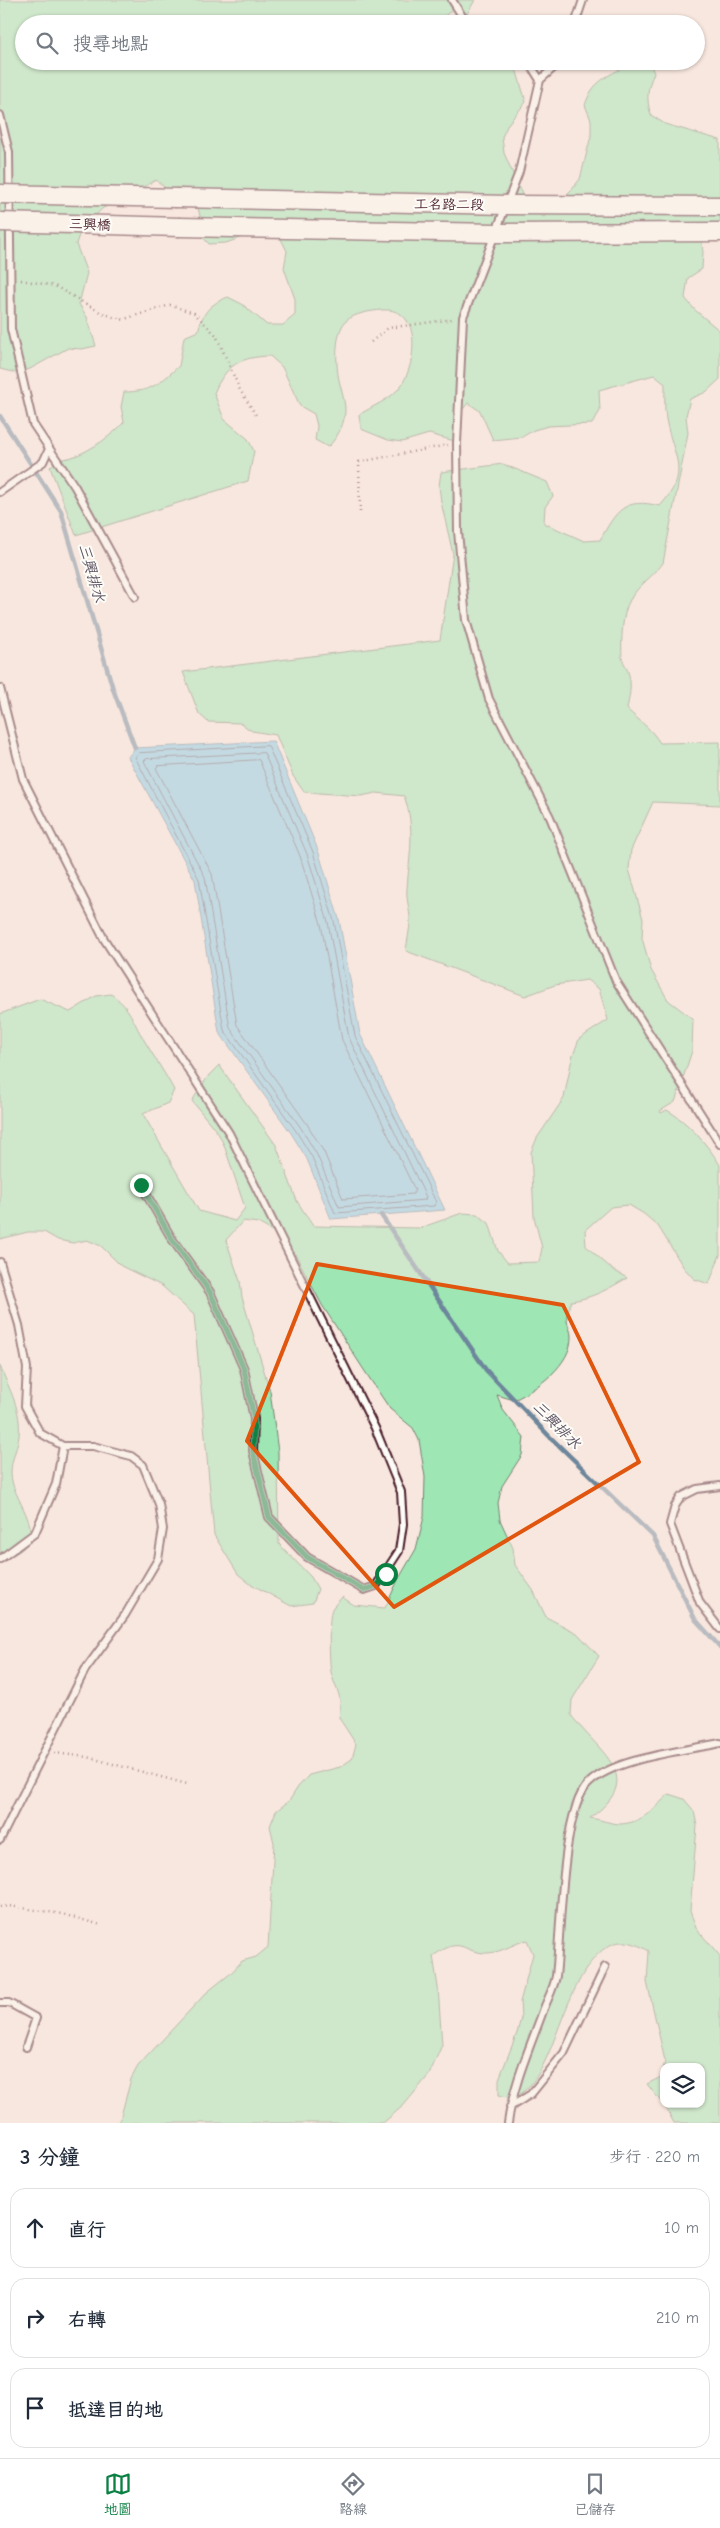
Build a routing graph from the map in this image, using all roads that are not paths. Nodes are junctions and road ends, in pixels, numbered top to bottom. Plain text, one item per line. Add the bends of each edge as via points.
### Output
1 (452, 0) edge
2 (583, 0) edge
3 (461, 15) edge
4 (578, 15) edge
5 (534, 70) edge
6 (551, 70) edge
7 (540, 80) junction
8 (0, 115) edge
9 (0, 194) edge
10 (177, 198) joint
11 (508, 205) junction
12 (720, 206) edge
13 (0, 222) edge
14 (180, 226) joint
15 (720, 232) edge
16 (494, 233) junction
17 (49, 449) junction
18 (0, 492) edge
19 (135, 597) dead end
20 (0, 688) edge
21 (720, 1144) edge
22 (141, 1185) dead end
23 (0, 1262) edge
24 (63, 1446) junction
25 (720, 1486) edge
26 (0, 1559) edge
27 (720, 1629) edge
28 (720, 1743) edge
29 (0, 1840) edge
30 (605, 1967) dead end
31 (0, 2003) edge
32 (26, 2047) dead end
33 (510, 2107) junction
34 (508, 2123) edge

1 - 3 lane
2 - 4 lane
5 - 7 lane
6 - 7 lane
7 - 11 lane
8 - 17 lane via 9,152 11,329 33,424
9 - 10 main road, 三興橋, bridge
10 - 11 main road, 工名路二段
11 - 12 main road, 工名路二段
11 - 16 lane
13 - 14 main road, 三興橋, bridge
14 - 16 main road, 工名路二段
15 - 16 main road, 工名路二段
16 - 21 lane via 463,317 457,443 458,531 466,620 489,699 550,817 616,981
17 - 18 lane via 43,462
17 - 19 lane via 75,487
20 - 22 lane via 23,779 104,939 229,1133 375,1428 401,1492 403,1524 398,1551 376,1586 364,1590 307,1557 269,1517 253,1451 254,1419 244,1369 210,1292 172,1239
23 - 24 lane via 19,1325 27,1368 25,1406 40,1433
24 - 26 lane via 56,1484 35,1533
24 - 29 lane via 93,1446 131,1456 143,1465 159,1504 163,1529 158,1559 125,1615 85,1670
25 - 27 lane via 697,1489 681,1497 674,1506 670,1524 700,1603
28 - 33 lane via 614,1766 587,1784 575,1805 569,1836 558,1928 556,1978
30 - 33 lane via 564,2053 531,2094
31 - 32 lane via 9,2003 36,2018
33 - 34 lane

